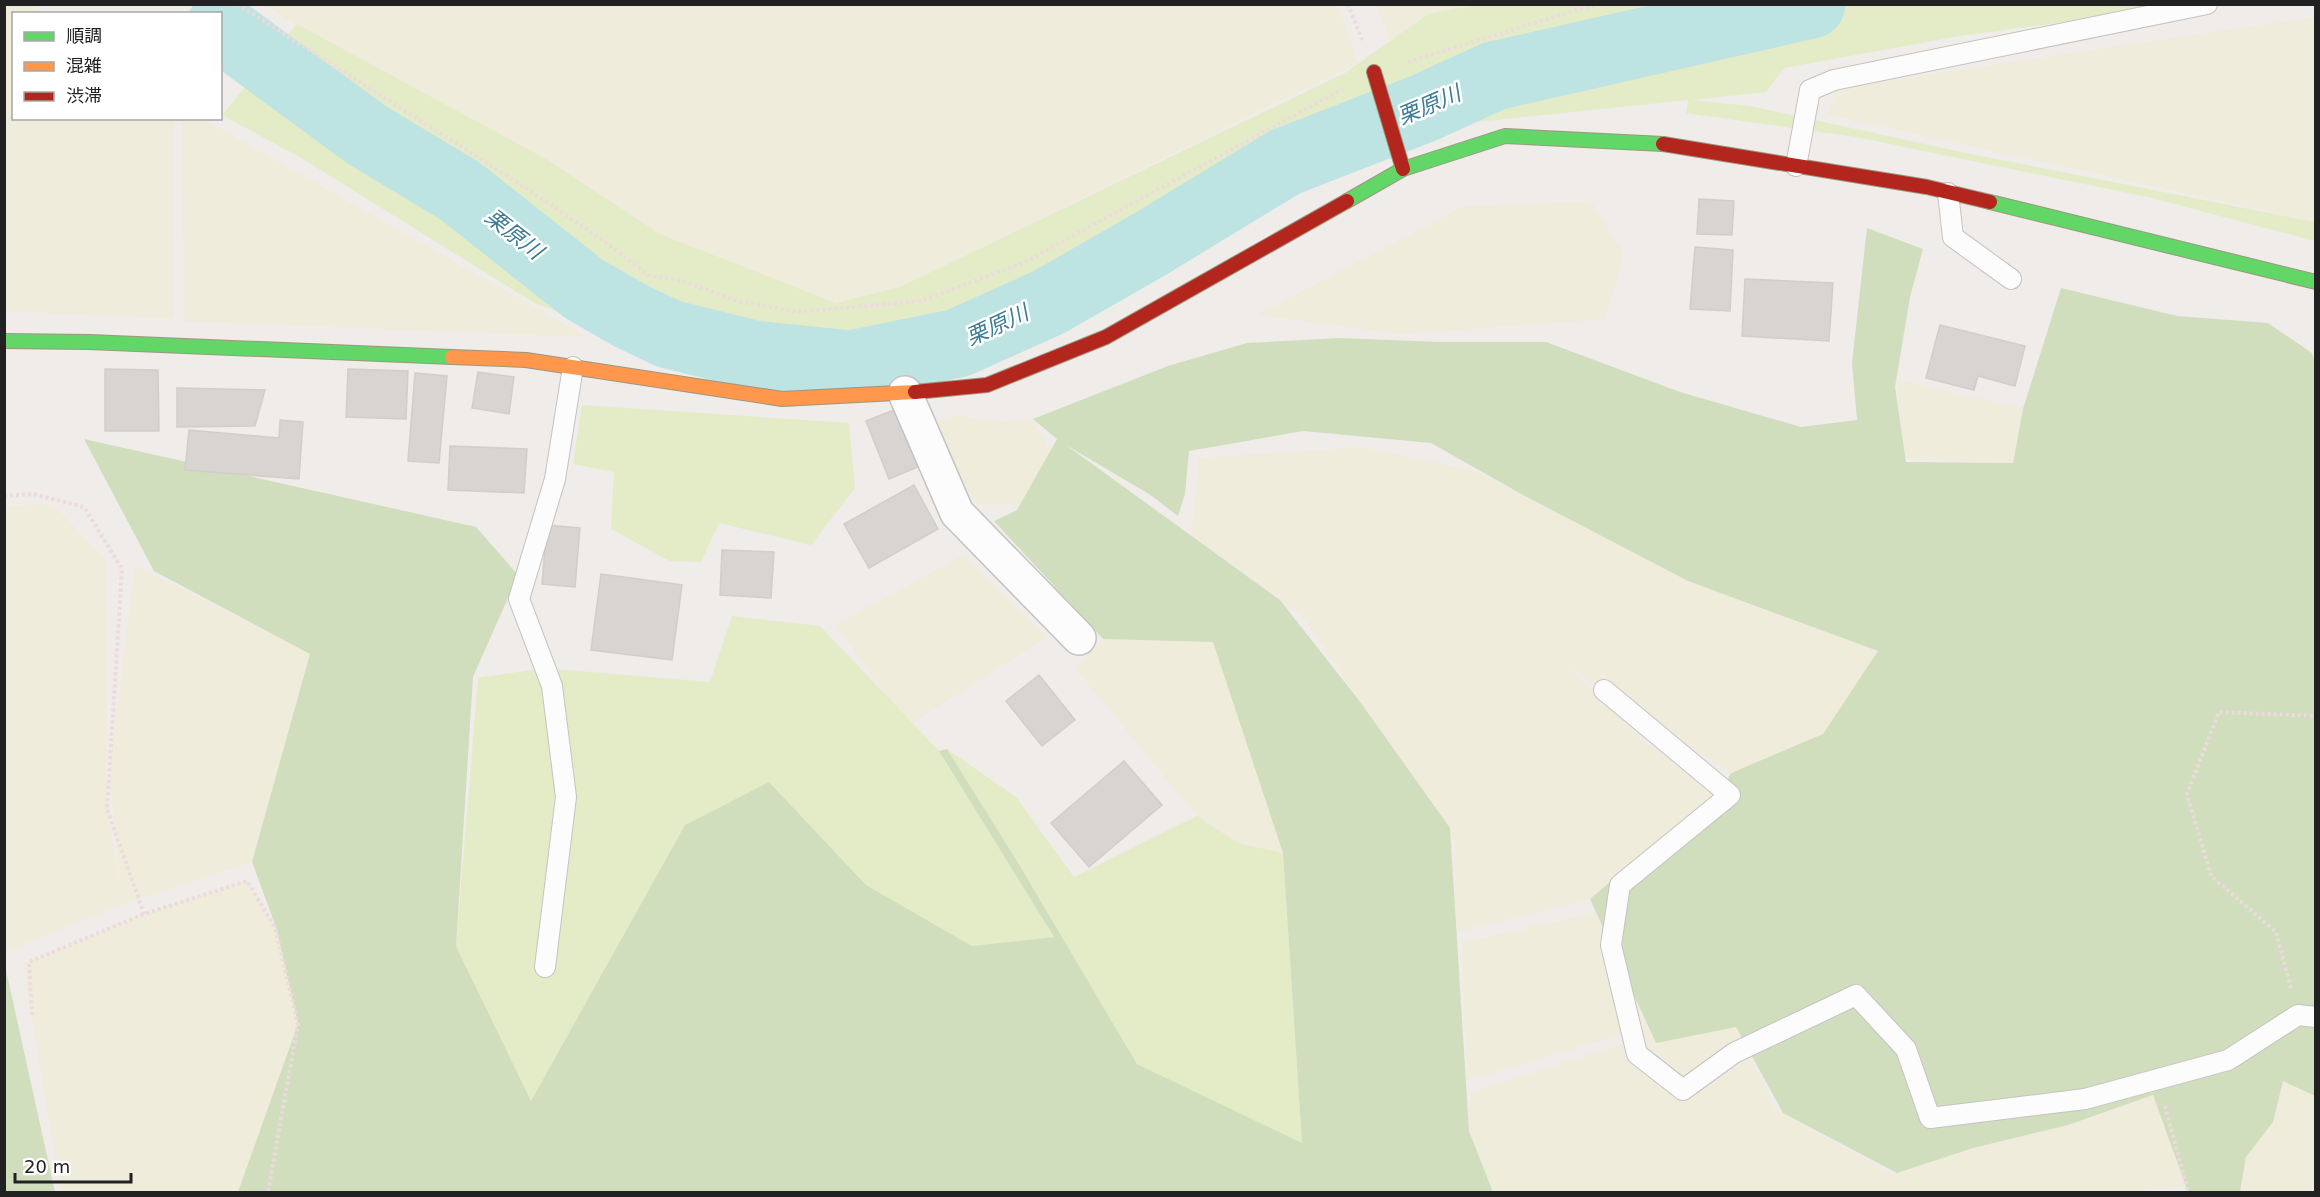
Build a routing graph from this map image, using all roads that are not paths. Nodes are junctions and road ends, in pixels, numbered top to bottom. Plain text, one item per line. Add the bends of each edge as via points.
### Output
1 (2207, 4) edge
2 (1374, 72) road end
3 (1796, 165) junction
4 (1403, 169) junction
5 (1948, 193) junction
6 (2011, 279) dead end
7 (2316, 282) edge
8 (4, 341) edge
9 (573, 367) junction
10 (905, 393) junction
11 (1078, 638) dead end
12 (1604, 690) dead end
13 (545, 967) dead end
14 (2307, 1016) edge

1 - 3 lane via 1834,80 1810,90
2 - 4 street
3 - 4 street via 1658,143 1505,136
3 - 5 street
4 - 10 street via 1106,337 987,385
5 - 6 lane via 1953,237
5 - 7 street
8 - 9 street via 526,360
9 - 10 street via 782,399
9 - 13 lane via 555,478 519,599 552,686 566,797
10 - 11 street via 957,513
12 - 14 lane via 1730,795 1620,885 1611,945 1637,1054 1683,1090 1734,1053 1856,995 1906,1049 1930,1118 2085,1099 2228,1060

